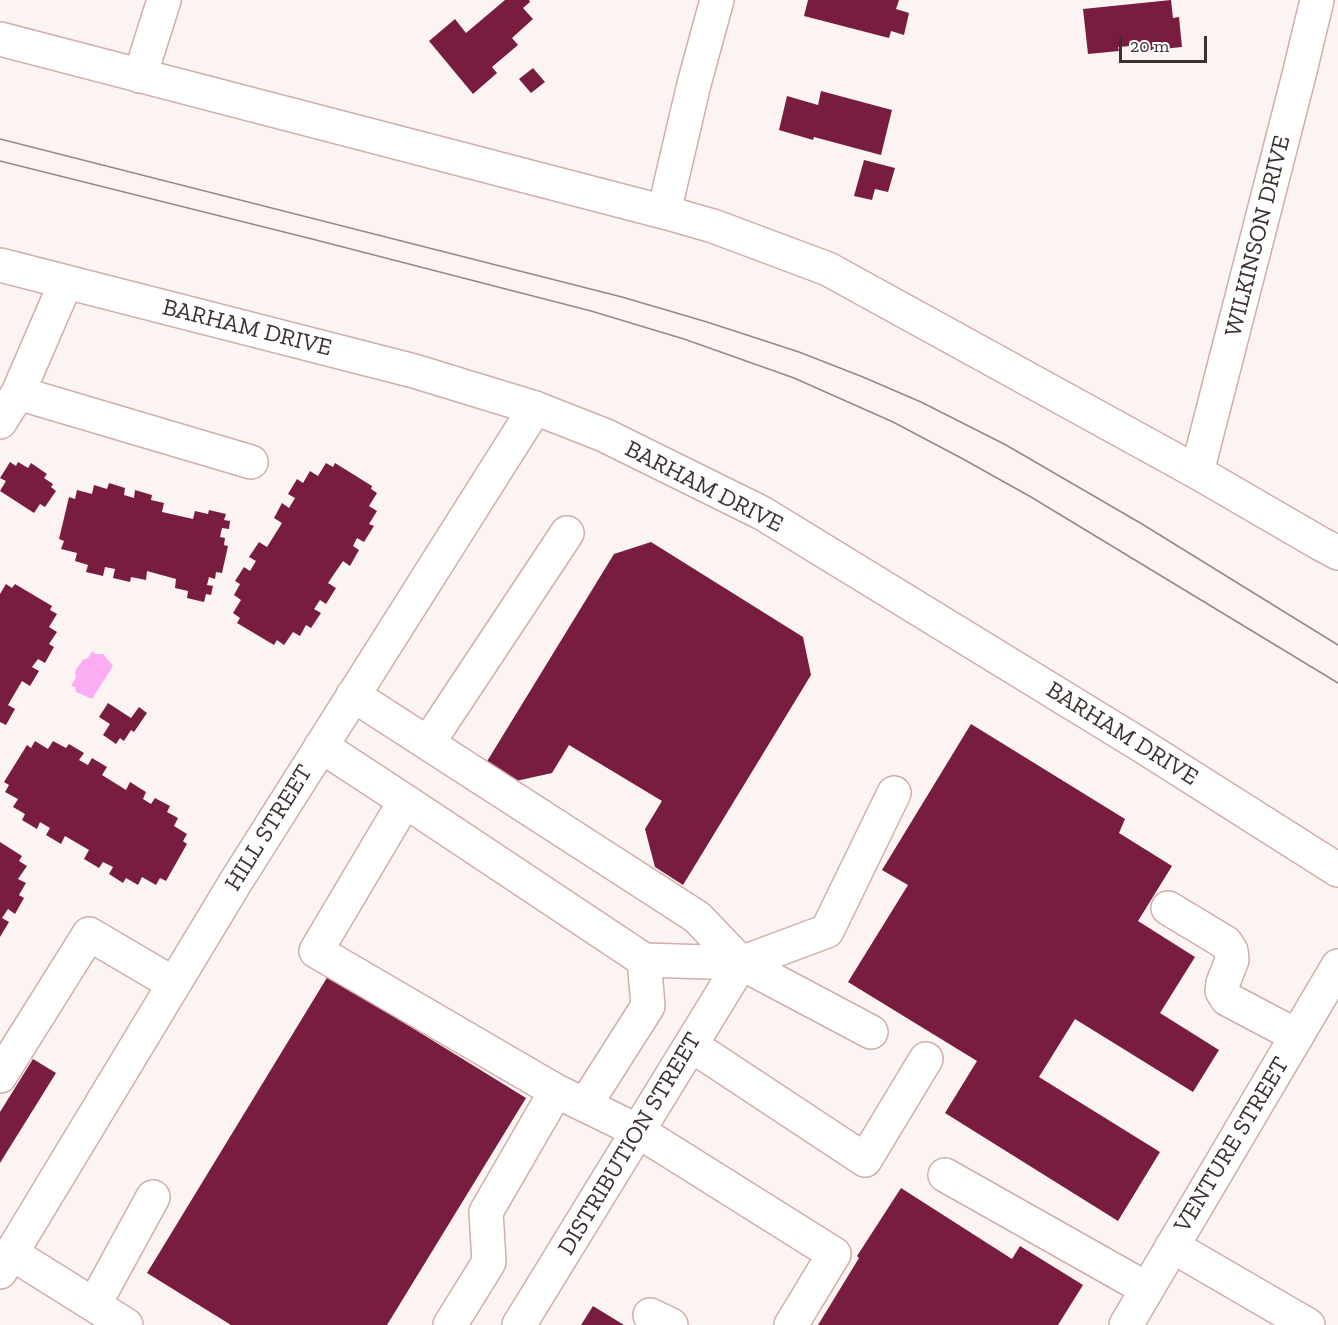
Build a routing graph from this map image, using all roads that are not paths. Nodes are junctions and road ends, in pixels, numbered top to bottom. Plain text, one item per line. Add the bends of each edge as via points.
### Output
1 (164, 0) edge
2 (717, 0) edge
3 (1317, 0) edge
4 (0, 39) edge
5 (140, 76) junction
6 (664, 212) junction
7 (0, 265) edge
8 (66, 282) junction
9 (18, 393) junction
10 (535, 408) junction
11 (0, 422) edge
12 (251, 462) dead end
13 (1197, 472) junction
14 (567, 533) dead end
15 (1338, 553) edge
16 (353, 695) junction
17 (428, 744) junction
18 (321, 746) junction
19 (894, 794) dead end
20 (405, 801) junction
21 (1338, 870) edge
22 (1168, 908) dead end
23 (644, 960) junction
24 (741, 963) junction
25 (1338, 966) edge
26 (174, 984) junction
27 (871, 1032) dead end
28 (1297, 1036) junction
29 (691, 1045) junction
30 (926, 1059) dead end
31 (0, 1076) edge
32 (571, 1098) junction
33 (638, 1131) junction
34 (945, 1175) dead end
35 (153, 1197) dead end
36 (1172, 1246) junction
37 (6, 1263) edge
38 (1147, 1289) junction
39 (108, 1318) edge
40 (450, 1325) edge
41 (519, 1325) edge
42 (790, 1325) edge
43 (1126, 1325) edge
44 (1308, 1325) edge

1 - 5 street
2 - 6 street
3 - 13 street, WILKINSON DRIVE
4 - 5 street
5 - 6 street
6 - 13 street via 828,269
7 - 8 street, BARHAM DRIVE
8 - 9 street
8 - 10 street, BARHAM DRIVE via 414,371
9 - 11 street
9 - 12 street
10 - 16 street, HILL STREET
10 - 21 street, BARHAM DRIVE via 604,435 762,513
13 - 15 street
14 - 17 street
16 - 17 street
16 - 18 street, HILL STREET
17 - 24 street via 697,917
18 - 20 street
18 - 26 street, HILL STREET
19 - 24 street via 827,931
20 - 23 street
20 - 32 street via 316,951
22 - 28 street via 1231,951 1232,960 1222,982 1227,999
23 - 24 street
23 - 32 street via 648,1006
24 - 27 street
24 - 29 street, DISTRIBUTION STREET
25 - 28 street, VENTURE STREET
26 - 31 street via 88,934
26 - 37 street, HILL STREET
28 - 36 street, VENTURE STREET
29 - 30 street via 866,1160
29 - 33 street, DISTRIBUTION STREET
32 - 33 street
32 - 40 street via 486,1212 489,1262
33 - 41 street, DISTRIBUTION STREET
33 - 42 street via 834,1254
34 - 38 street
35 - 39 street
36 - 38 street, VENTURE STREET
36 - 44 street
37 - 39 street
38 - 43 street, VENTURE STREET

